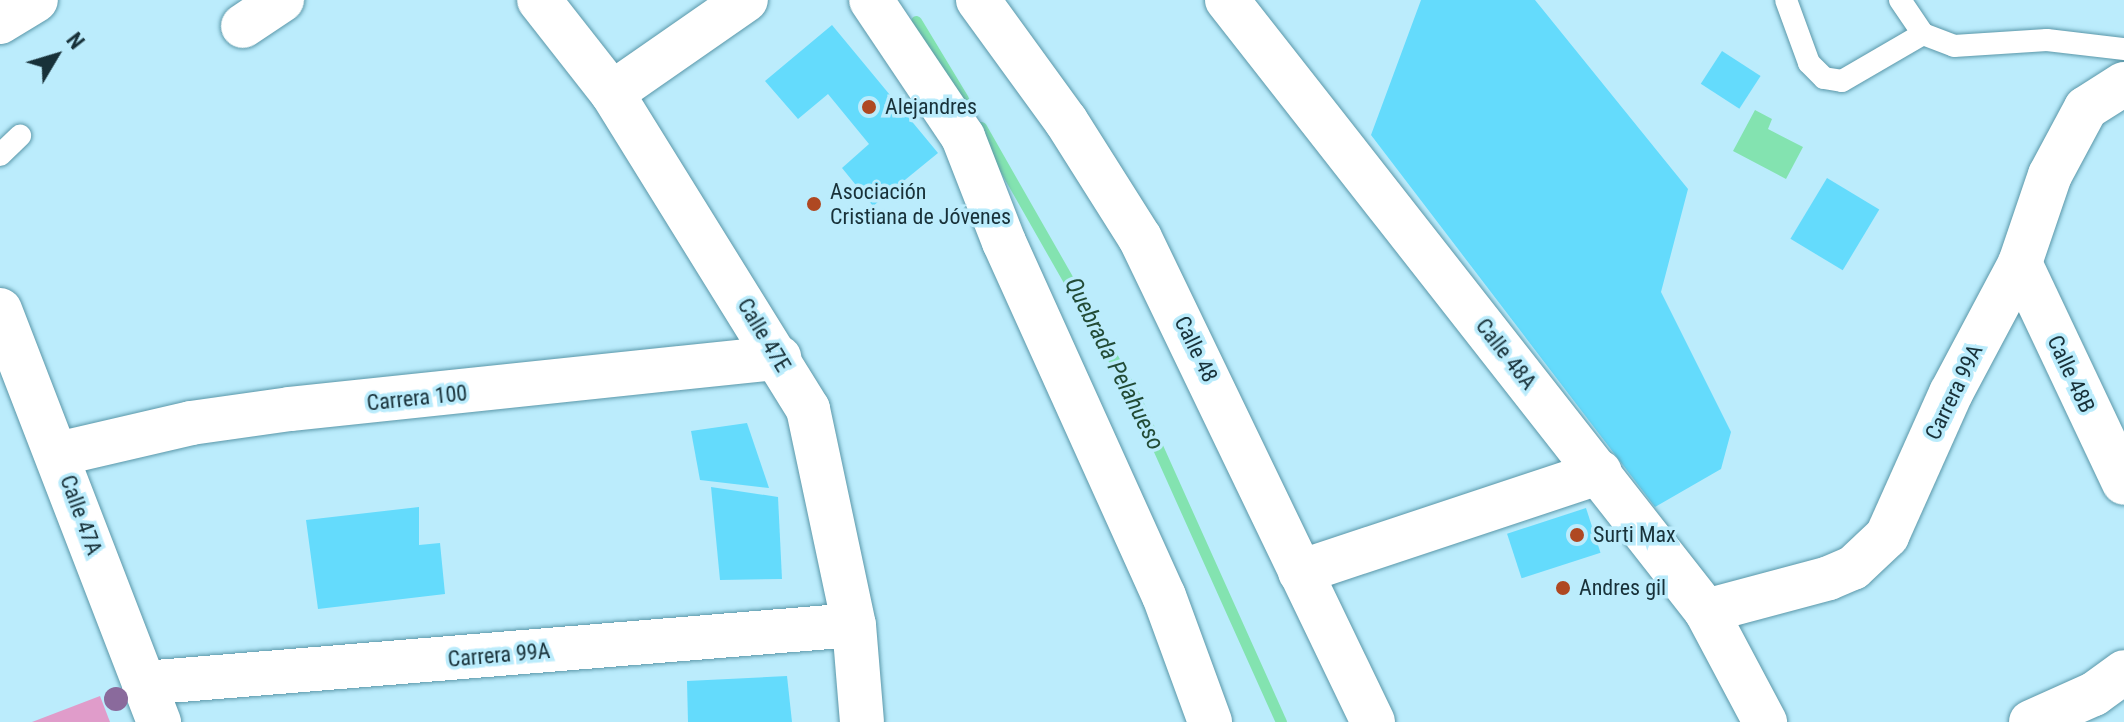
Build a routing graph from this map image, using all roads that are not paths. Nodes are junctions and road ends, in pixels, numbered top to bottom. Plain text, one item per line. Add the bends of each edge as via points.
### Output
1 (36, 0) edge
2 (282, 0) edge
3 (539, 0) edge
4 (746, 0) edge
5 (871, 0) edge
6 (978, 0) edge
7 (1227, 0) edge
8 (1786, 0) edge
9 (1900, 0) edge
10 (0, 22) edge
11 (243, 26) dead end
12 (1923, 34) junction
13 (2124, 49) edge
14 (2124, 84) edge
15 (612, 93) junction
16 (20, 136) dead end
17 (0, 155) edge
18 (2020, 263) junction
19 (0, 310) edge
20 (779, 358) junction
21 (58, 454) junction
22 (1600, 472) junction
23 (2124, 483) edge
24 (1300, 572) junction
25 (1706, 611) junction
26 (854, 625) junction
27 (2107, 696) edge
28 (151, 703) edge
29 (862, 722) edge
30 (1210, 722) edge
31 (1373, 722) edge
32 (1765, 722) edge
33 (2031, 722) edge

1 - 10 street
2 - 11 street
3 - 15 street, Calle 47E
4 - 15 street
5 - 30 street via 963,137 1004,242 1164,596
6 - 24 street, Calle 48 via 1066,121 1140,238
7 - 22 street, Calle 48A
8 - 12 lane via 1809,63 1824,78 1842,81
9 - 12 lane
12 - 13 lane via 1954,46 2047,40
14 - 18 street, Carrera 99A via 2086,108 2050,175
15 - 20 street, Calle 47E
16 - 17 lane
18 - 23 street, Calle 48B
18 - 25 street, Carrera 99A via 1951,393 1903,505 1871,555 1853,568 1796,590
19 - 21 street, Calle 47A
20 - 21 street, Carrera 100 via 290,409 191,423
20 - 26 street, Calle 47E via 808,409
21 - 28 street, Calle 47A
22 - 24 street
22 - 25 street, Calle 48A
24 - 31 street, Calle 48
25 - 32 street, Calle 48A
26 - 28 street, Carrera 99A
26 - 29 street, Calle 47E
27 - 33 street

